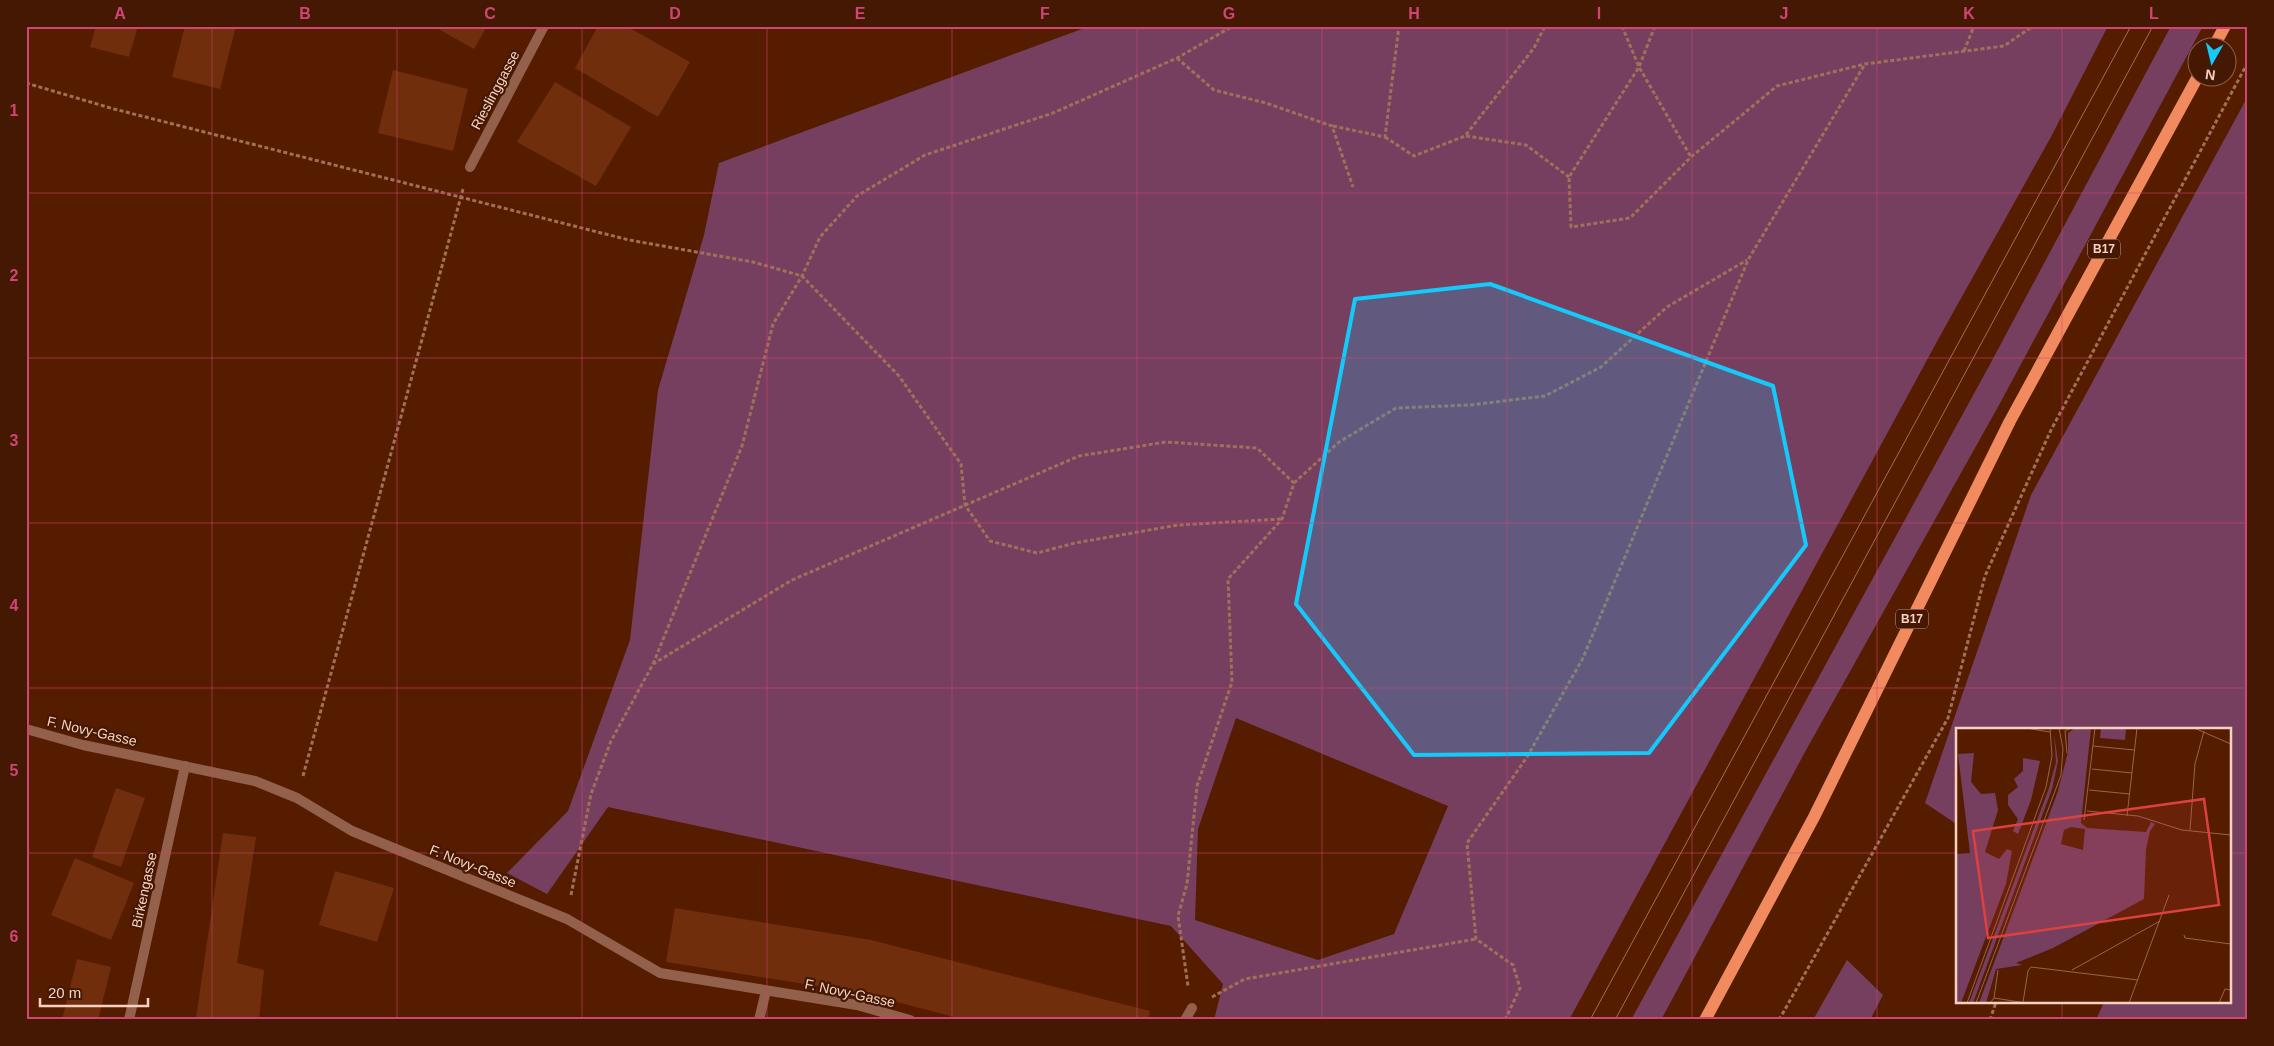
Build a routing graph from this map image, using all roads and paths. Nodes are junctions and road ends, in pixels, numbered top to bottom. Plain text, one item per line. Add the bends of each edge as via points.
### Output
1 (544, 26) edge
2 (1233, 26) edge
3 (1399, 26) edge
4 (1545, 26) edge
5 (1622, 26) edge
6 (1655, 26) edge
7 (1974, 26) edge
8 (2032, 26) edge
9 (2225, 26) edge
10 (2218, 38) edge
11 (1964, 52) junction
12 (1176, 58) junction
13 (2248, 62) edge
14 (1865, 64) junction
15 (1639, 67) junction
16 (26, 83) edge
17 (2192, 88) edge
18 (1332, 126) junction
19 (1465, 136) junction
20 (1385, 137) junction
21 (1691, 157) junction
22 (470, 167) joint
23 (1569, 177) junction
24 (1353, 187) dead end
25 (460, 196) junction
26 (1748, 260) junction
27 (802, 276) junction
28 (1294, 483) junction
29 (966, 505) junction
30 (1282, 519) junction
31 (653, 664) junction
32 (26, 729) edge
33 (185, 766) junction
34 (297, 798) junction
35 (567, 919) junction
36 (1476, 939) junction
37 (766, 991) junction
38 (1995, 1004) edge
39 (1192, 1008) junction
40 (130, 1020) edge
41 (758, 1020) edge
42 (910, 1020) edge
43 (1185, 1020) edge
44 (1506, 1020) edge
45 (1705, 1020) edge
46 (1779, 1020) edge
47 (1990, 1020) edge

1 - 22 street, Rieslinggasse
2 - 12 path
3 - 20 path
4 - 19 path via 1534,48
5 - 15 path
6 - 15 path
7 - 11 path
8 - 11 path via 2004,46
9 - 10 main road
11 - 14 path
12 - 18 path via 1214,90 1266,103
12 - 27 path via 1053,113 925,155 857,196 820,237
13 - 46 path via 2051,430 1985,576 1948,718
14 - 21 path via 1777,86
14 - 26 path
15 - 21 path
15 - 23 path
16 - 25 path via 114,109
17 - 45 main road, B17 via 2010,421 1814,817
18 - 20 path
18 - 24 path
19 - 20 path via 1414,156
19 - 23 path via 1526,145
21 - 23 path via 1630,218 1571,228
22 - 25 path
25 - 27 path via 630,240 753,262
25 - 34 path
26 - 28 path via 1668,307 1601,367 1545,396 1470,405 1396,408 1339,442
26 - 36 path via 1584,658 1527,756 1467,842
27 - 29 path via 899,376 961,464
27 - 31 path via 774,324 742,446
28 - 29 path via 1257,448 1166,442 1079,456
28 - 30 path
29 - 30 path via 990,541 1037,552 1178,525
29 - 31 path via 792,580
30 - 39 path via 1228,579 1232,682 1197,786 1187,884 1178,916
31 - 35 path via 611,741 591,794
32 - 33 street, F. Novy-Gasse via 83,745
33 - 34 street, F. Novy-Gasse via 255,781
33 - 40 street, Birkengasse
34 - 35 street, F. Novy-Gasse via 352,831
35 - 37 street, F. Novy-Gasse via 660,973
36 - 39 path via 1245,979
36 - 44 path via 1513,965 1520,988
37 - 41 street
37 - 42 street, F. Novy-Gasse via 857,1006
38 - 47 path
39 - 43 street

